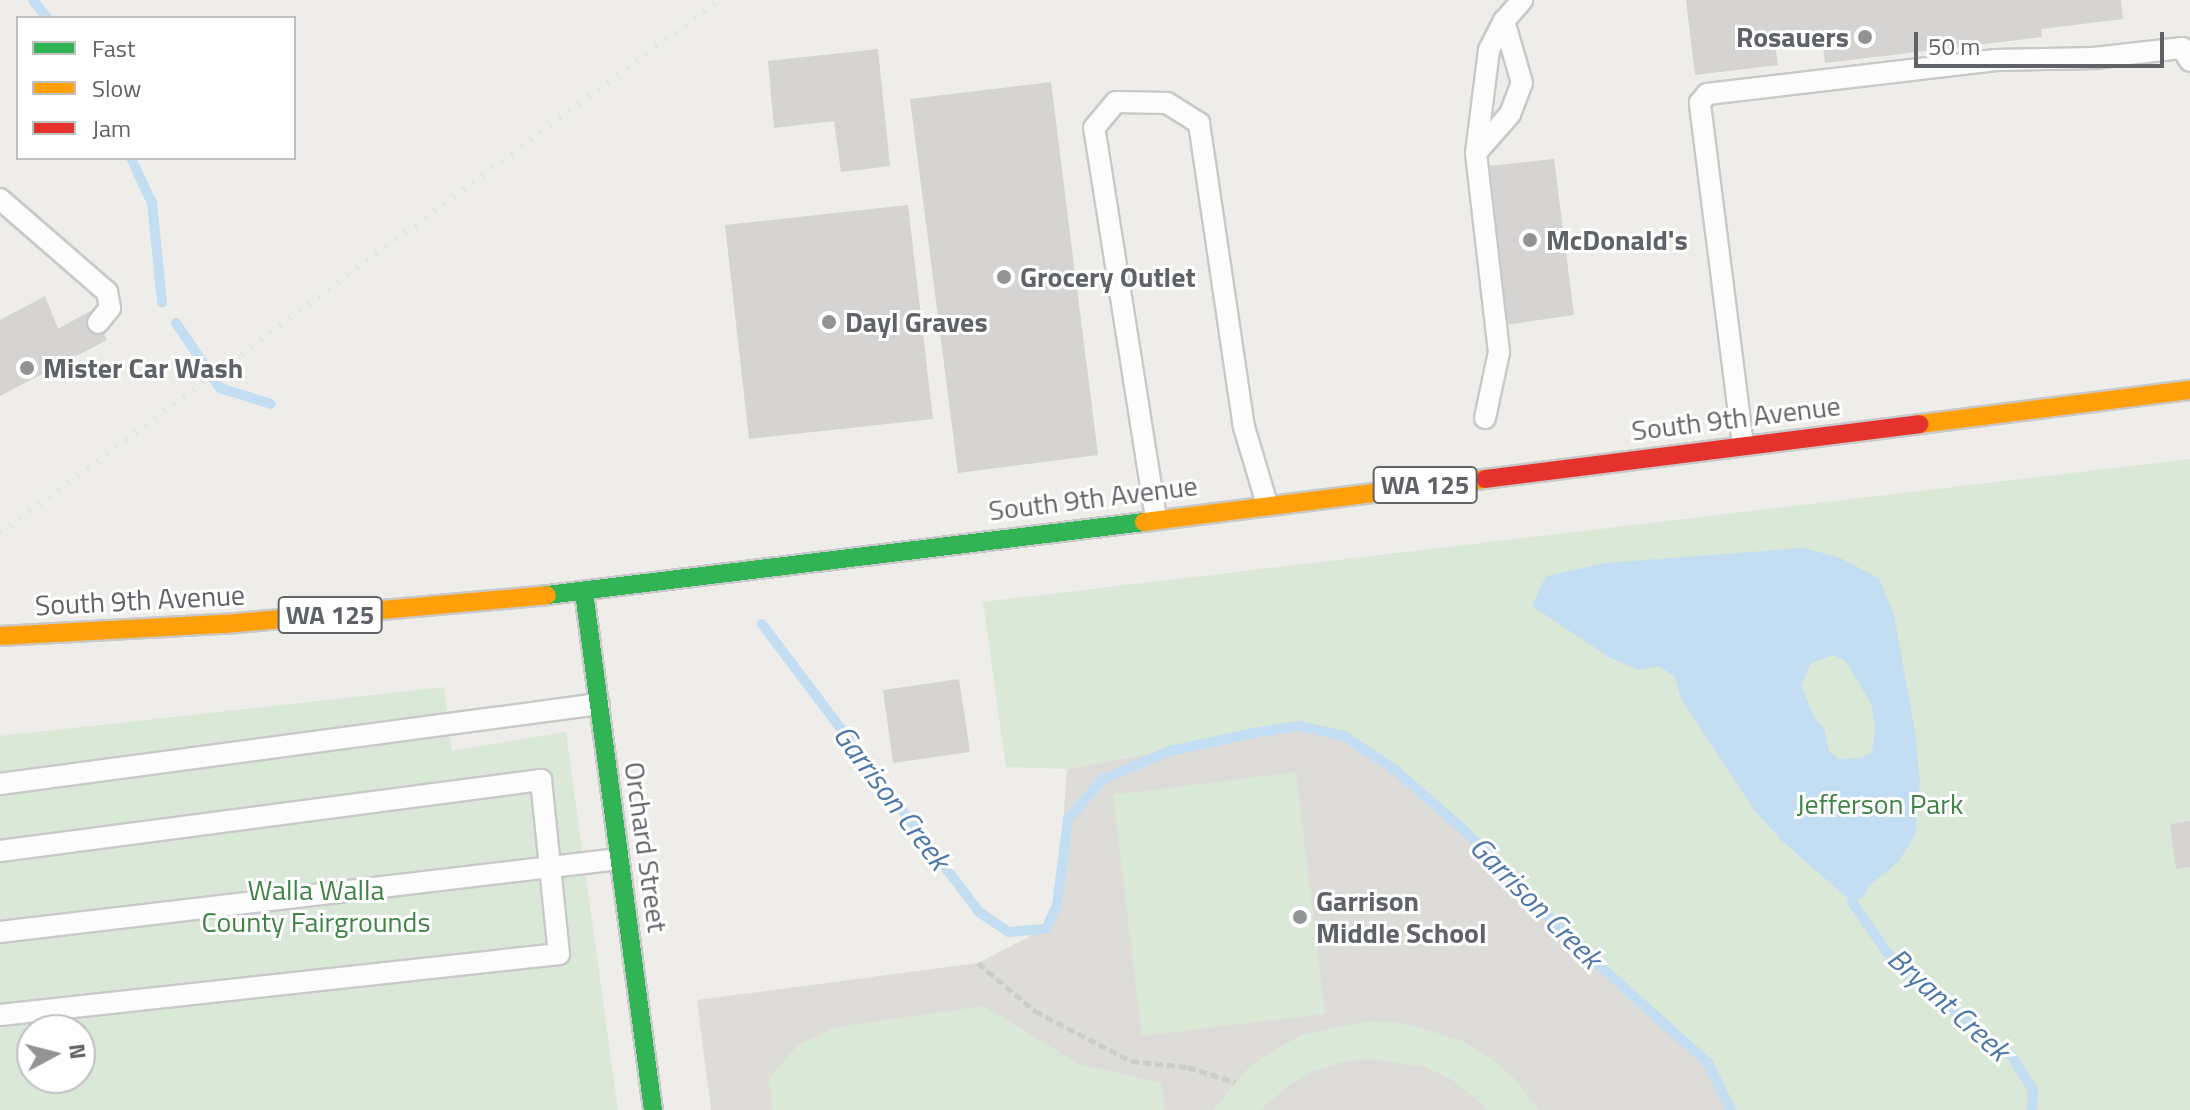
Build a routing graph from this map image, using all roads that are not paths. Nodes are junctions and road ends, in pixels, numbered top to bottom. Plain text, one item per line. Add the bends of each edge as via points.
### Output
1 (1522, 0) edge
2 (1504, 21) junction
3 (2190, 61) edge
4 (1476, 153) junction
5 (0, 199) edge
6 (98, 323) dead end
7 (2190, 390) edge
8 (1485, 418) dead end
9 (1743, 445) junction
10 (1267, 504) junction
11 (1156, 518) junction
12 (584, 592) junction
13 (0, 636) edge
14 (599, 704) junction
15 (0, 784) edge
16 (0, 851) edge
17 (619, 859) junction
18 (550, 866) junction
19 (0, 932) edge
20 (0, 1015) edge
21 (653, 1110) edge

1 - 2 lane
2 - 4 lane via 1489,50
2 - 4 lane via 1522,83 1510,114
3 - 9 lane via 2182,48 2094,58 1996,60 1707,94 1700,103
4 - 8 lane via 1499,352
5 - 6 lane via 107,292 110,308
7 - 9 main road, South 9th Avenue / WA 125
9 - 10 main road, South 9th Avenue / WA 125
10 - 11 main road, South 9th Avenue / WA 125
10 - 11 lane via 1244,427 1199,123 1167,103 1116,102 1094,128
11 - 12 main road, South 9th Avenue / WA 125
12 - 13 main road, South 9th Avenue / WA 125 via 225,624
12 - 14 main road, Orchard Street
14 - 15 lane
14 - 17 main road, Orchard Street
16 - 18 lane via 541,780
17 - 18 lane
17 - 21 main road, Orchard Street
18 - 19 lane
18 - 20 lane via 559,954

